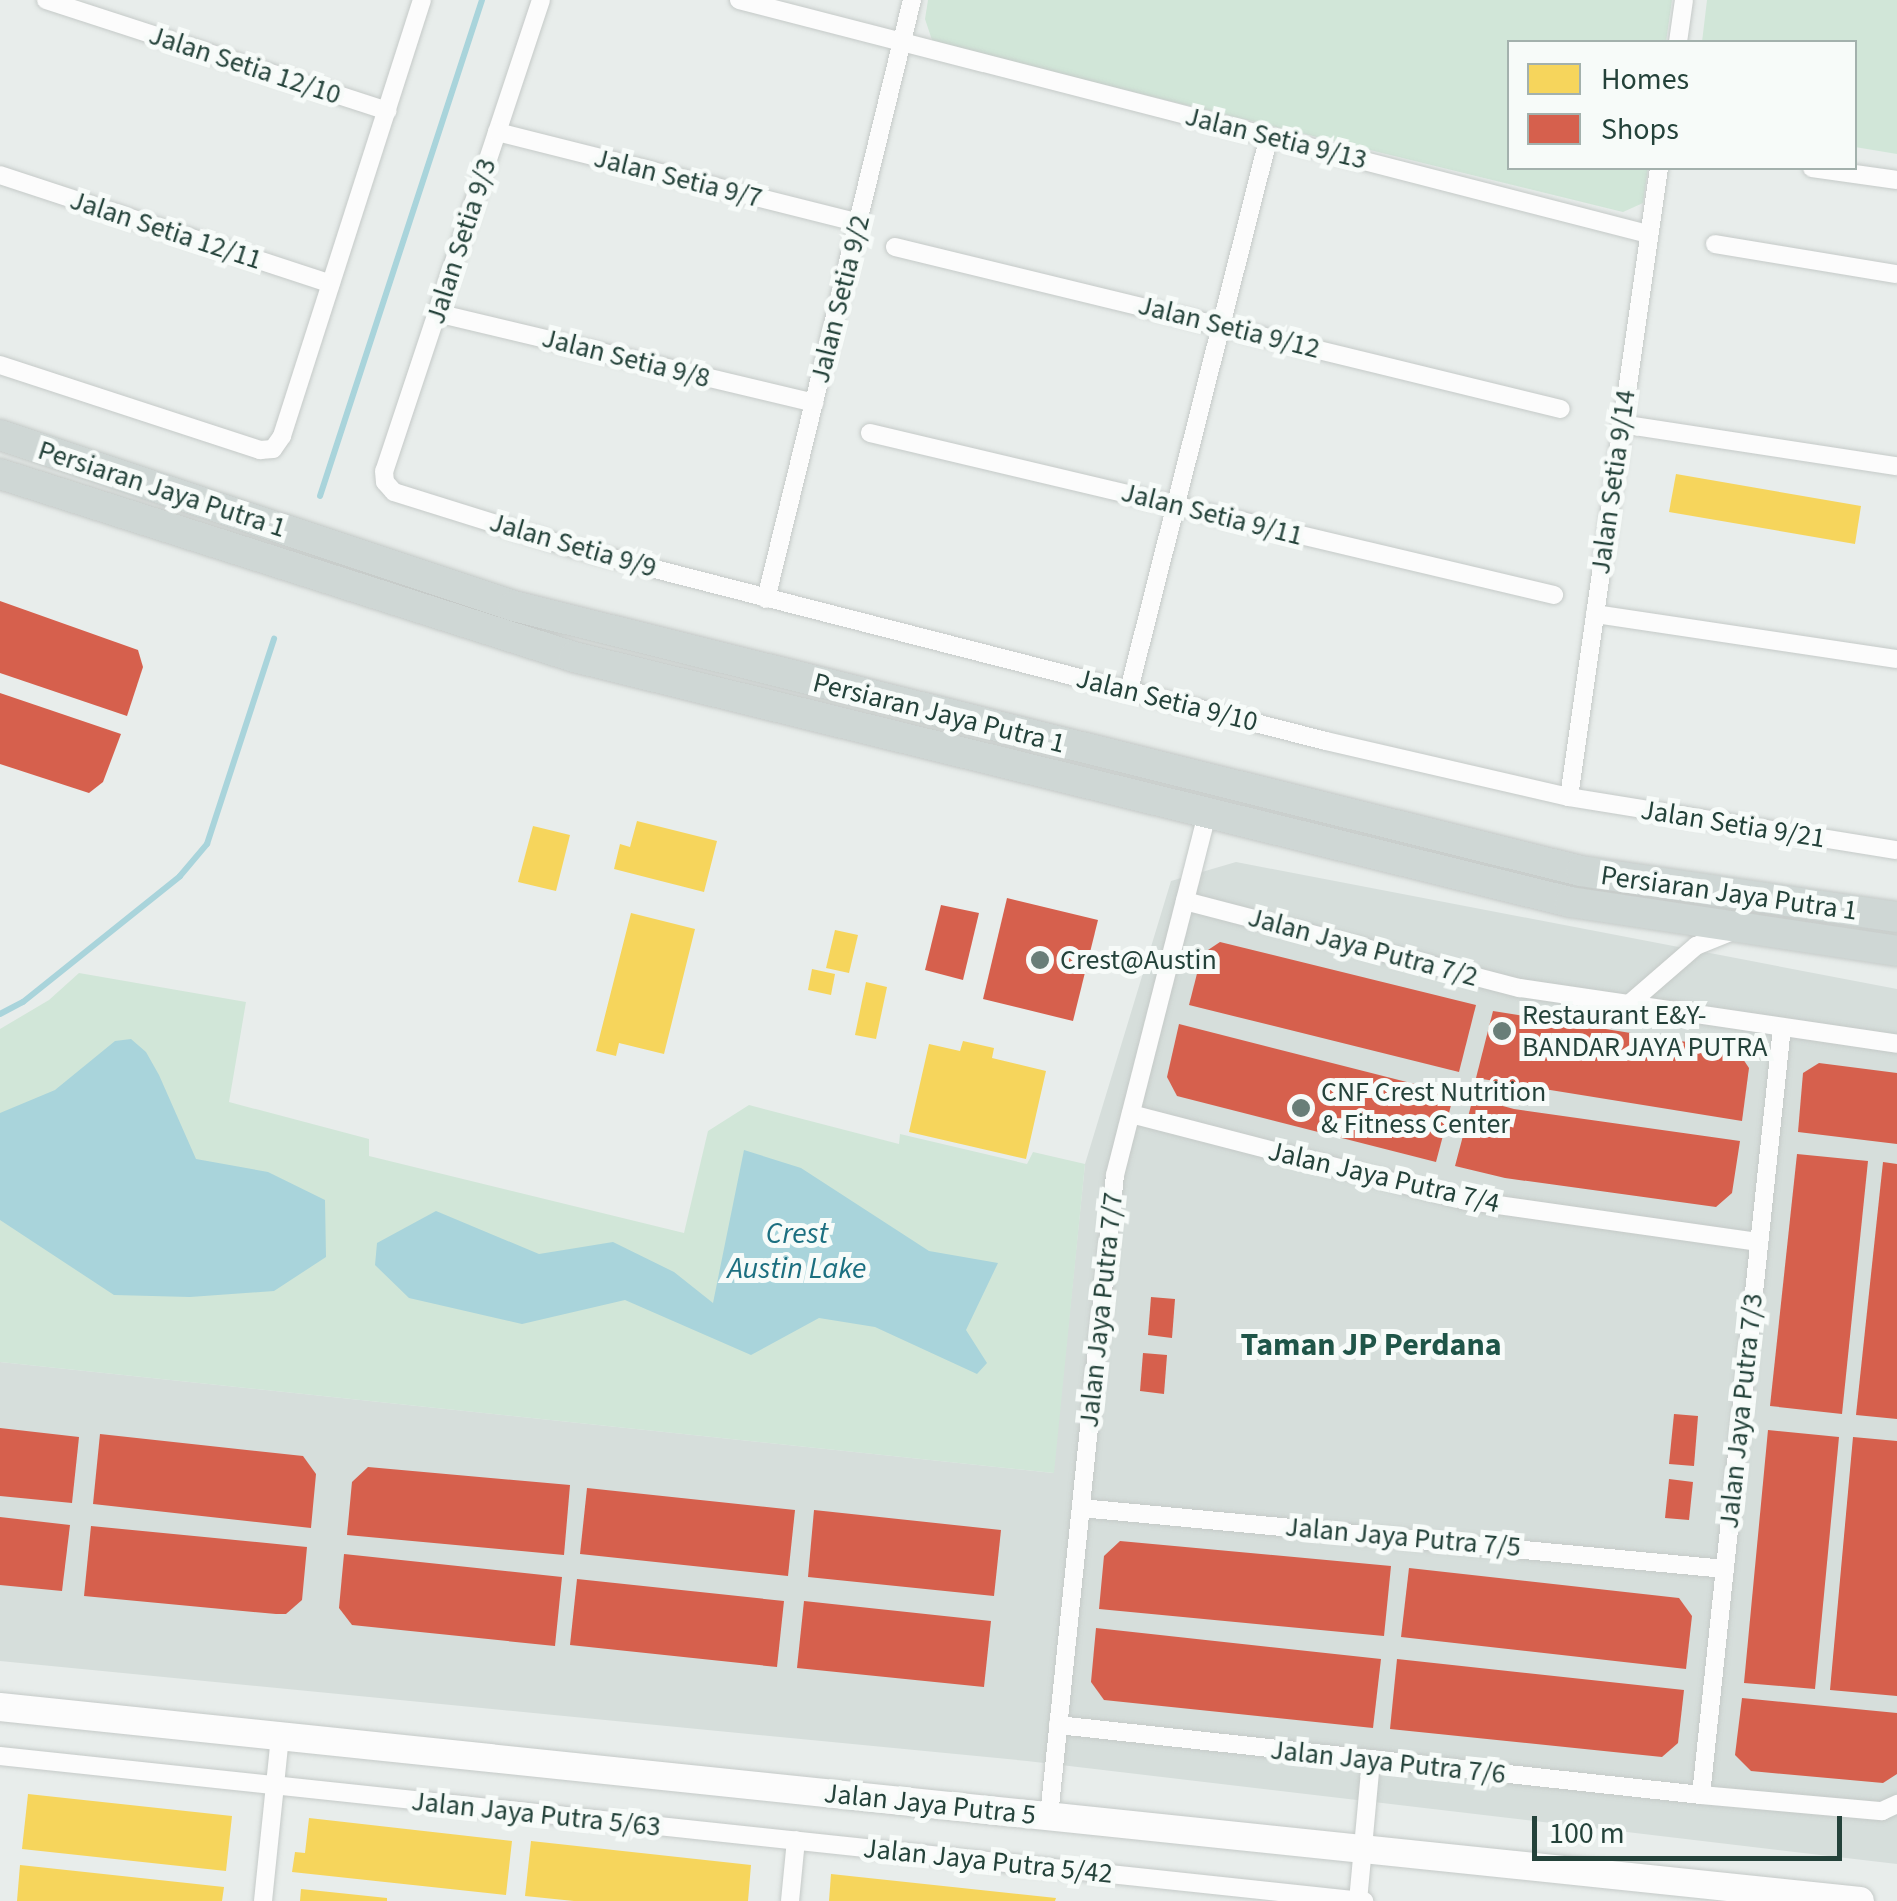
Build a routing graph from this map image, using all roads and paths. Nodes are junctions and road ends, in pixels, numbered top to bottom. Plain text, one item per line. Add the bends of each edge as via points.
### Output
1 (46, 0) edge
2 (422, 0) edge
3 (541, 0) edge
4 (740, 0) edge
5 (912, 0) edge
6 (1684, 0) edge
7 (1678, 40) edge
8 (903, 42) junction
9 (387, 112) junction
10 (497, 132) junction
11 (1269, 136) junction
12 (1660, 170) edge
13 (1826, 170) edge
14 (0, 176) edge
15 (1897, 180) edge
16 (858, 224) junction
17 (1648, 234) junction
18 (1715, 244) dead end
19 (896, 247) dead end
20 (1897, 274) edge
21 (332, 284) junction
22 (437, 312) junction
23 (1221, 325) junction
24 (0, 366) edge
25 (814, 404) junction
26 (1562, 409) dead end
27 (1622, 424) junction
28 (870, 434) dead end
29 (0, 435) edge
30 (1897, 466) edge
31 (0, 474) edge
32 (385, 482) joint
33 (1176, 505) junction
34 (1554, 595) dead end
35 (766, 598) junction
36 (1594, 614) junction
37 (1897, 659) edge
38 (1128, 690) junction
39 (1569, 798) junction
40 (1208, 810) junction
41 (1897, 850) edge
42 (1185, 901) junction
43 (1897, 918) edge
44 (1740, 928) junction
45 (1897, 952) edge
46 (1630, 1004) junction
47 (1782, 1027) junction
48 (1897, 1044) edge
49 (1131, 1114) junction
50 (1759, 1242) junction
51 (1081, 1508) junction
52 (1725, 1569) junction
53 (0, 1706) edge
54 (1058, 1725) junction
55 (280, 1736) junction
56 (0, 1756) edge
57 (1372, 1760) junction
58 (275, 1787) junction
59 (1702, 1795) junction
60 (1897, 1804) edge
61 (1049, 1816) junction
62 (796, 1840) junction
63 (1363, 1849) junction
64 (263, 1901) edge
65 (790, 1901) edge
66 (1360, 1901) edge
67 (1860, 1901) edge

1 - 9 street, Jalan Setia 12/10
2 - 9 street
3 - 10 street, Jalan Setia 9/3
4 - 8 street, Jalan Setia 9/13
5 - 8 street, Jalan Setia 9/2
6 - 7 street
8 - 11 street, Jalan Setia 9/13
8 - 16 street, Jalan Setia 9/2
9 - 21 street
10 - 16 street, Jalan Setia 9/7
10 - 22 street, Jalan Setia 9/3
11 - 17 street, Jalan Setia 9/13
11 - 23 street
12 - 17 street, Jalan Setia 9/14
13 - 15 street
14 - 21 street, Jalan Setia 12/11
16 - 25 street, Jalan Setia 9/2
17 - 27 street, Jalan Setia 9/14
18 - 20 street
19 - 23 street, Jalan Setia 9/12
21 - 24 street via 274,449 260,450
22 - 25 street, Jalan Setia 9/8
22 - 32 street, Jalan Setia 9/3
23 - 26 street, Jalan Setia 9/12
23 - 33 street
25 - 35 street, Jalan Setia 9/2
27 - 30 street
27 - 36 street, Jalan Setia 9/14
28 - 33 street, Jalan Setia 9/11
29 - 43 main road, Persiaran Jaya Putra 1 via 514,606 1581,871
31 - 40 main road, Persiaran Jaya Putra 1 via 527,645
32 - 35 street, Jalan Setia 9/9 via 394,492 572,548
33 - 34 street, Jalan Setia 9/11
33 - 38 street
35 - 38 street, Jalan Setia 9/10
36 - 37 street
36 - 39 street, Jalan Setia 9/14
38 - 39 street, Jalan Setia 9/10
39 - 41 street, Jalan Setia 9/21
40 - 42 street, Jalan Jaya Putra 7/7
40 - 44 main road, Persiaran Jaya Putra 1 via 1570,902
42 - 46 street, Jalan Jaya Putra 7/2 via 1520,988
42 - 49 street, Jalan Jaya Putra 7/7
44 - 45 main road, Persiaran Jaya Putra 1
44 - 46 street via 1696,946
46 - 47 street, Jalan Jaya Putra 7/2
47 - 48 street, Jalan Jaya Putra 7/2
47 - 50 street, Jalan Jaya Putra 7/3
49 - 50 street, Jalan Jaya Putra 7/4 via 1464,1200
49 - 51 street, Jalan Jaya Putra 7/7 via 1116,1175
50 - 52 street, Jalan Jaya Putra 7/3
51 - 52 street, Jalan Jaya Putra 7/5
51 - 54 street, Jalan Jaya Putra 7/7
52 - 59 street, Jalan Jaya Putra 7/3
53 - 55 street, Jalan Jaya Putra 5
54 - 57 street, Jalan Jaya Putra 7/6
54 - 61 street, Jalan Jaya Putra 7/7
55 - 58 street
55 - 61 street, Jalan Jaya Putra 5
56 - 58 street, Jalan Jaya Putra 5/63
57 - 59 street, Jalan Jaya Putra 7/6
57 - 63 street
58 - 62 street, Jalan Jaya Putra 5/63
58 - 64 street
59 - 60 street, Jalan Jaya Putra 7/6 via 1882,1811
61 - 63 street, Jalan Jaya Putra 5
62 - 65 street
62 - 66 street, Jalan Jaya Putra 5/42
63 - 66 street
63 - 67 street, Jalan Jaya Putra 5

